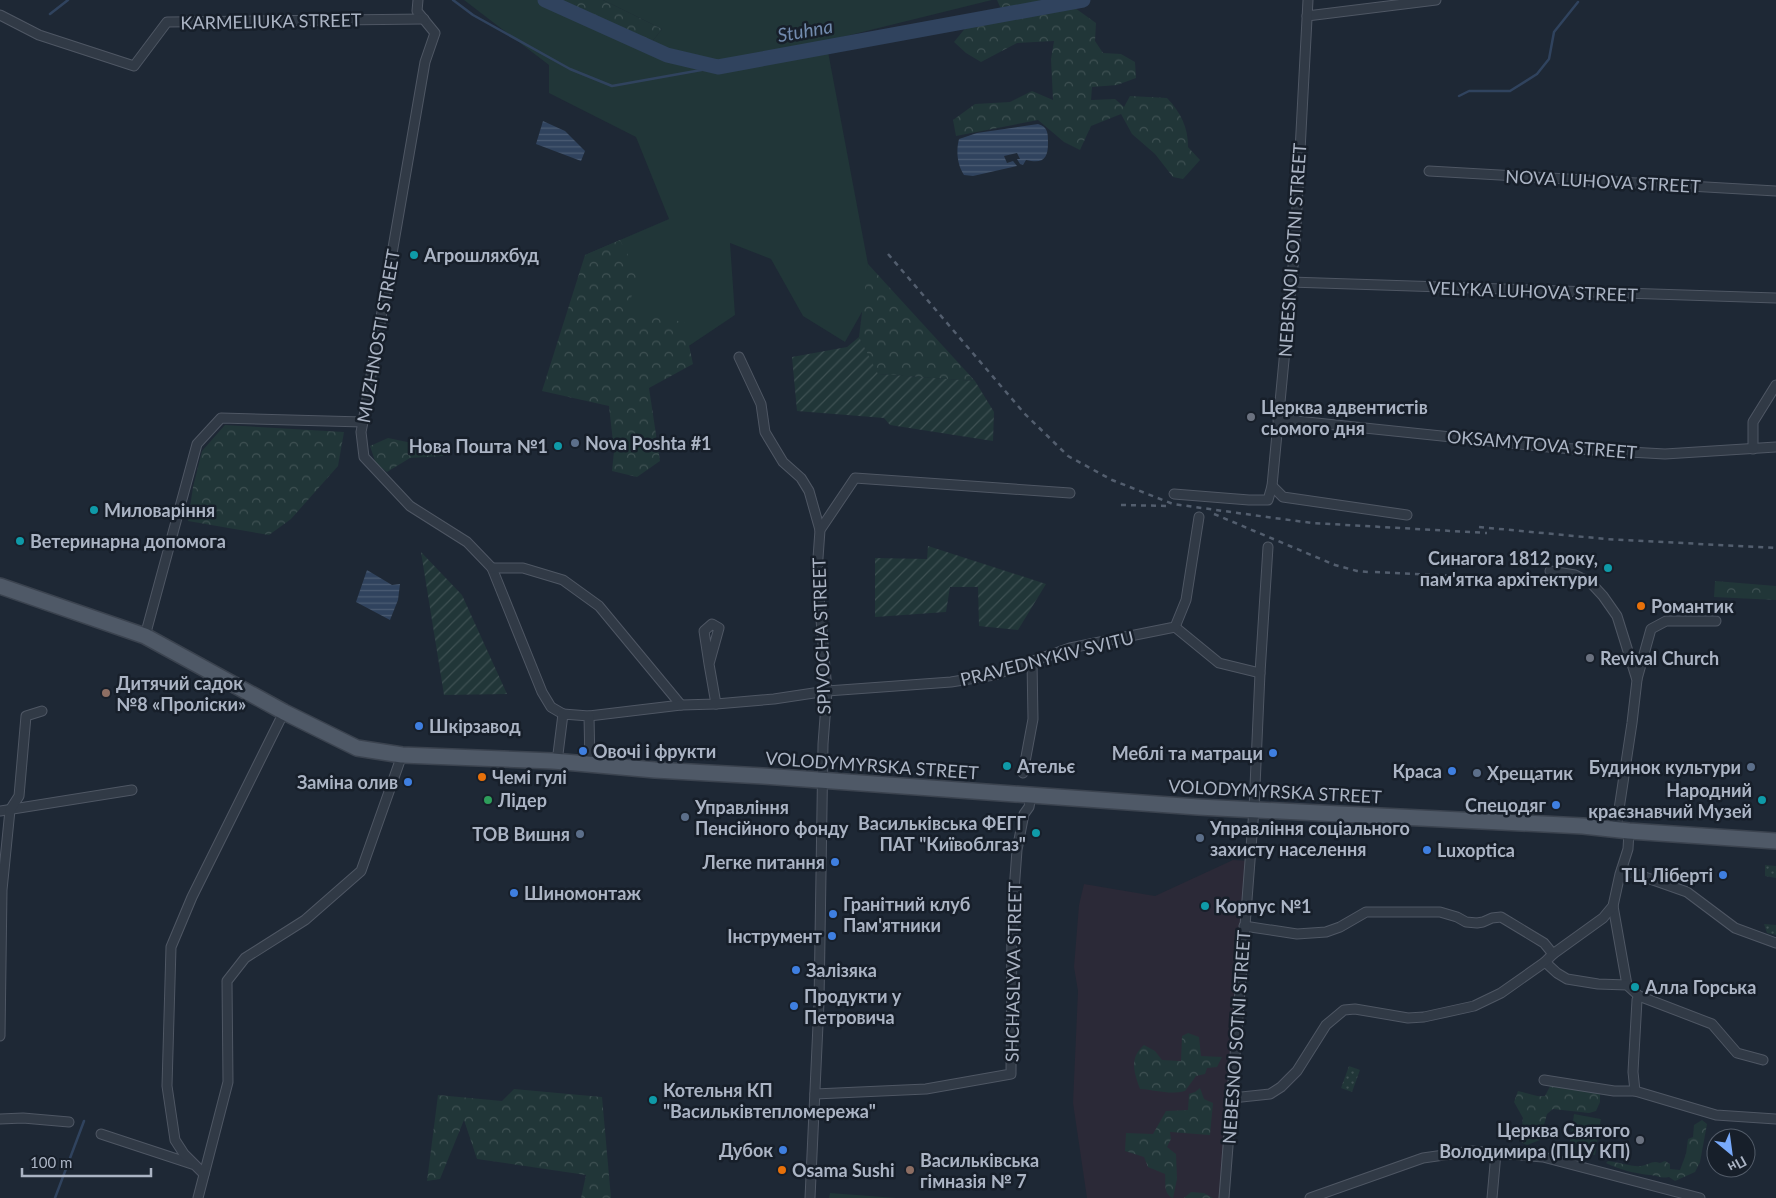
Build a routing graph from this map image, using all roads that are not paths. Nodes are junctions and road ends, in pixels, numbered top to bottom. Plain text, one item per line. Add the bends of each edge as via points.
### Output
1 (418, 0) edge
2 (1308, 0) edge
3 (1436, 0) edge
4 (0, 15) edge
5 (1307, 16) junction
6 (424, 19) junction
7 (1429, 171) dead end
8 (1776, 191) edge
9 (1290, 282) junction
10 (1776, 298) edge
11 (739, 357) dead end
12 (1776, 385) edge
13 (1278, 419) junction
14 (362, 422) junction
15 (1776, 447) edge
16 (1753, 449) junction
17 (1272, 486) junction
18 (1070, 493) dead end
19 (1174, 494) dead end
20 (1407, 514) dead end
21 (1199, 517) dead end
22 (820, 530) junction
23 (1268, 547) dead end
24 (492, 568) junction
25 (1550, 570) dead end
26 (0, 586) edge
27 (1716, 621) dead end
28 (1175, 627) junction
29 (145, 636) junction
30 (1032, 662) junction
31 (709, 664) dead end
32 (1260, 674) junction
33 (1637, 680) junction
34 (827, 691) junction
35 (681, 704) junction
36 (716, 704) junction
37 (42, 711) dead end
38 (284, 712) junction
39 (563, 714) junction
40 (589, 716) junction
41 (402, 755) junction
42 (557, 762) junction
43 (590, 765) junction
44 (1023, 773) dead end
45 (822, 781) junction
46 (132, 790) dead end
47 (1031, 795) junction
48 (10, 810) junction
49 (1254, 810) junction
50 (0, 811) edge
51 (1622, 830) junction
52 (1776, 841) edge
53 (1622, 869) junction
54 (1613, 906) junction
55 (1244, 926) junction
56 (1776, 943) edge
57 (1553, 954) junction
58 (1545, 962) junction
59 (1627, 985) junction
60 (1639, 996) junction
61 (0, 1036) edge
62 (1763, 1060) dead end
63 (1544, 1080) dead end
64 (1635, 1091) junction
65 (814, 1094) junction
66 (1232, 1098) junction
67 (0, 1119) edge
68 (1776, 1119) edge
69 (69, 1122) dead end
70 (101, 1134) dead end
71 (1496, 1153) junction
72 (195, 1165) junction
73 (204, 1174) junction
74 (1335, 1194) edge
75 (198, 1198) edge
76 (810, 1198) edge
77 (1224, 1198) edge
78 (1310, 1198) edge
79 (1492, 1198) edge
80 (1696, 1198) edge
81 (1700, 1198) edge

1 - 6 street via 417,11
2 - 5 street, NEBESNOI SOTNI STREET
3 - 5 street
4 - 6 street, KARMELIUKA STREET via 39,35 134,66 167,22
5 - 9 street, NEBESNOI SOTNI STREET via 1295,245
6 - 14 street, MUZHNOSTI STREET via 435,33 425,62
7 - 8 street, NOVA LUHOVA STREET
9 - 10 street, VELYKA LUHOVA STREET
9 - 13 street, NEBESNOI SOTNI STREET
11 - 22 street via 761,404 765,432 783,462 801,478 809,491
12 - 16 street via 1753,422
13 - 16 street, OKSAMYTOVA STREET via 1558,448 1665,454
13 - 17 street, NEBESNOI SOTNI STREET
14 - 24 street, MUZHNOSTI STREET via 364,457 410,506 467,542
14 - 29 street via 221,418 197,444
15 - 16 street, OKSAMYTOVA STREET
17 - 19 street, NEBESNOI SOTNI STREET via 1268,500
17 - 20 street via 1283,497
18 - 22 street via 856,478
21 - 28 street via 1186,600
22 - 34 street, SPIVOCHA STREET via 817,572
23 - 32 street, NEBESNOI SOTNI STREET
24 - 35 street via 523,568 563,580 592,600
24 - 39 street, MUZHNOSTI STREET via 542,692 551,706
25 - 33 street via 1591,583 1603,596 1617,616
26 - 29 main road, VOLODYMYRSKA STREET
27 - 33 street via 1666,621 1651,629
28 - 30 street, PRAVEDNYKIV SVITU via 1070,648
28 - 32 street via 1219,664
29 - 38 main road, VOLODYMYRSKA STREET
30 - 34 street, PRAVEDNYKIV SVITU via 994,674 951,682
30 - 44 street via 1033,719
31 - 36 street
32 - 49 street, NEBESNOI SOTNI STREET
33 - 51 street
34 - 36 street, PRAVEDNYKIV SVITU via 774,700
34 - 45 street, SPIVOCHA STREET
35 - 36 street, PRAVEDNYKIV SVITU
35 - 40 street, PRAVEDNYKIV SVITU
37 - 48 street via 26,716 19,796
38 - 41 main road, VOLODYMYRSKA STREET via 357,748
38 - 72 street via 192,896 171,947 167,1086 175,1140
39 - 40 street, PRAVEDNYKIV SVITU
39 - 42 street
40 - 43 street
41 - 42 main road, VOLODYMYRSKA STREET
41 - 73 street via 361,871 305,920 245,958 227,981 228,1082
42 - 43 main road, VOLODYMYRSKA STREET
43 - 45 main road, VOLODYMYRSKA STREET
45 - 47 main road, VOLODYMYRSKA STREET
45 - 65 street via 819,1003
46 - 48 street
47 - 49 main road, VOLODYMYRSKA STREET
47 - 65 street, SHCHASLYVA STREET via 1017,850 1011,1074 926,1089
48 - 50 street
48 - 61 street via 2,890
49 - 51 main road, VOLODYMYRSKA STREET via 1436,817
49 - 55 street, NEBESNOI SOTNI STREET
51 - 52 main road, VOLODYMYRSKA STREET
51 - 53 street via 1628,849
53 - 54 street
53 - 56 street via 1687,892 1736,928
54 - 57 street via 1603,918
54 - 59 street
55 - 57 street via 1297,934 1340,928 1366,912 1440,912 1477,923 1501,917 1544,943
55 - 66 street, NEBESNOI SOTNI STREET
57 - 58 street
58 - 59 street via 1567,979
58 - 66 street via 1501,994 1474,1006 1449,1012 1408,1018 1355,1008 1344,1010 1326,1025 1297,1071 1281,1087 1270,1094
59 - 60 street
60 - 62 street via 1712,1024 1737,1053
60 - 64 street via 1633,1072
63 - 64 street via 1614,1091
64 - 68 street via 1706,1113
65 - 76 street
66 - 77 street, NEBESNOI SOTNI STREET
67 - 69 street
70 - 72 street
71 - 74 street via 1472,1151 1423,1158
71 - 79 street
71 - 80 street via 1543,1157
72 - 73 street
73 - 75 street
74 - 78 street
80 - 81 street

